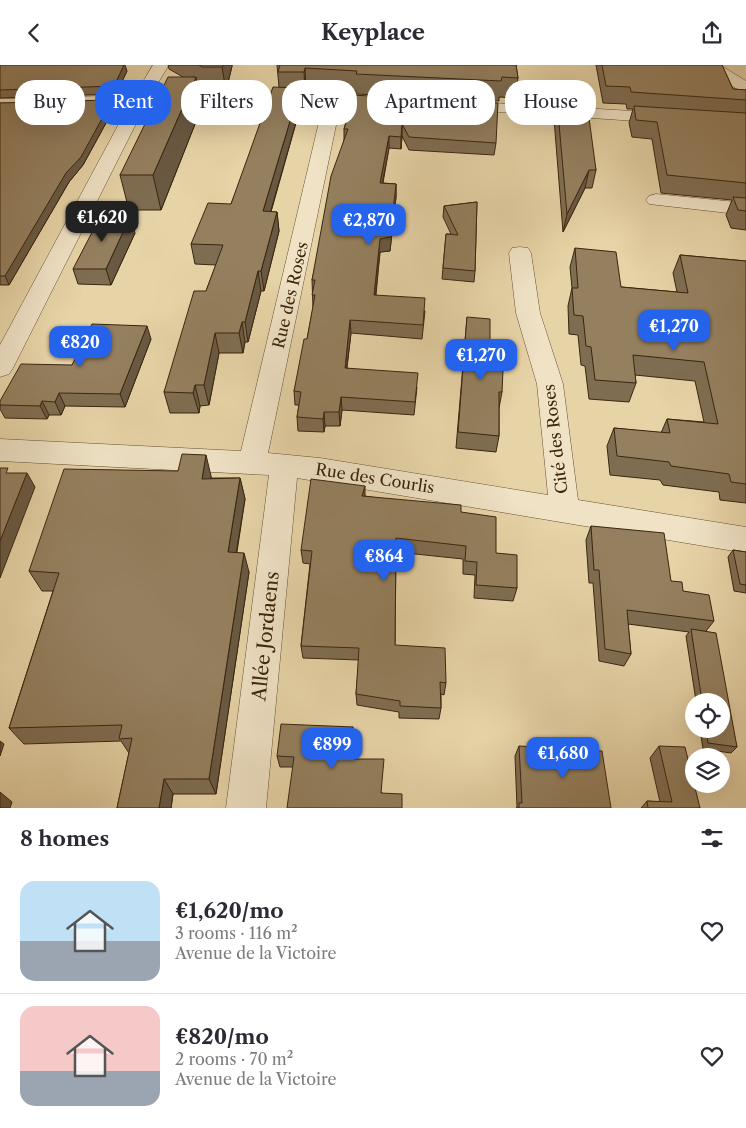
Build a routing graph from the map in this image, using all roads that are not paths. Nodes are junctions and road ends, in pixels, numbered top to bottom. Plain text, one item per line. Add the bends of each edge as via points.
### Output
1 (161, 65) edge
2 (709, 65) edge
3 (152, 80) edge
4 (746, 87) edge
5 (171, 98) edge
6 (282, 98) edge
7 (95, 101) edge
8 (0, 104) edge
9 (495, 108) edge
10 (687, 119) edge
11 (127, 125) edge
12 (328, 125) edge
13 (656, 200) dead end
14 (746, 209) edge
15 (520, 253) dead end
16 (0, 368) edge
17 (0, 450) edge
18 (268, 463) junction
19 (564, 509) junction
20 (746, 540) edge
21 (246, 808) edge

1 - 3 street
2 - 4 street
5 - 6 street
7 - 8 street
9 - 10 street
11 - 16 street
12 - 18 street, Rue des Roses
13 - 14 street
15 - 19 street, Cité des Roses via 528,313 550,384
17 - 18 street, Rue des Courlis
18 - 19 street, Rue des Courlis
18 - 21 street, Allée Jordaens
19 - 20 street, Rue des Courlis

